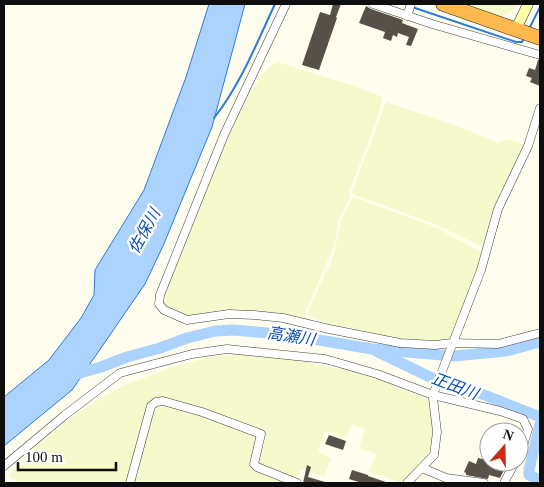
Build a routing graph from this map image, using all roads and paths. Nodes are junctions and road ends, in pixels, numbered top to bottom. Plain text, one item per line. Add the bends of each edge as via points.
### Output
1 (286, 4) edge
2 (373, 4) edge
3 (411, 4) edge
4 (442, 4) edge
5 (528, 4) edge
6 (407, 16) junction
7 (527, 34) edge
8 (540, 55) edge
9 (540, 108) edge
10 (540, 333) edge
11 (451, 344) junction
12 (434, 395) junction
13 (524, 422) edge
14 (4, 466) edge
15 (422, 468) junction
16 (130, 483) edge
17 (296, 483) edge
18 (407, 483) edge
19 (484, 483) edge

1 - 11 street via 224,135 159,304 164,310 187,320 254,314 400,343
2 - 6 street
3 - 6 street
4 - 7 highway
5 - 7 street
6 - 8 street
9 - 11 street via 528,146 498,208 481,270
10 - 11 street via 498,344
11 - 12 street
12 - 13 street via 500,411
12 - 14 street via 325,359 227,349 192,354 120,373
12 - 15 street via 437,432 434,455
15 - 18 street
15 - 19 street via 446,478
16 - 17 street via 151,406 163,401 261,434 256,467

